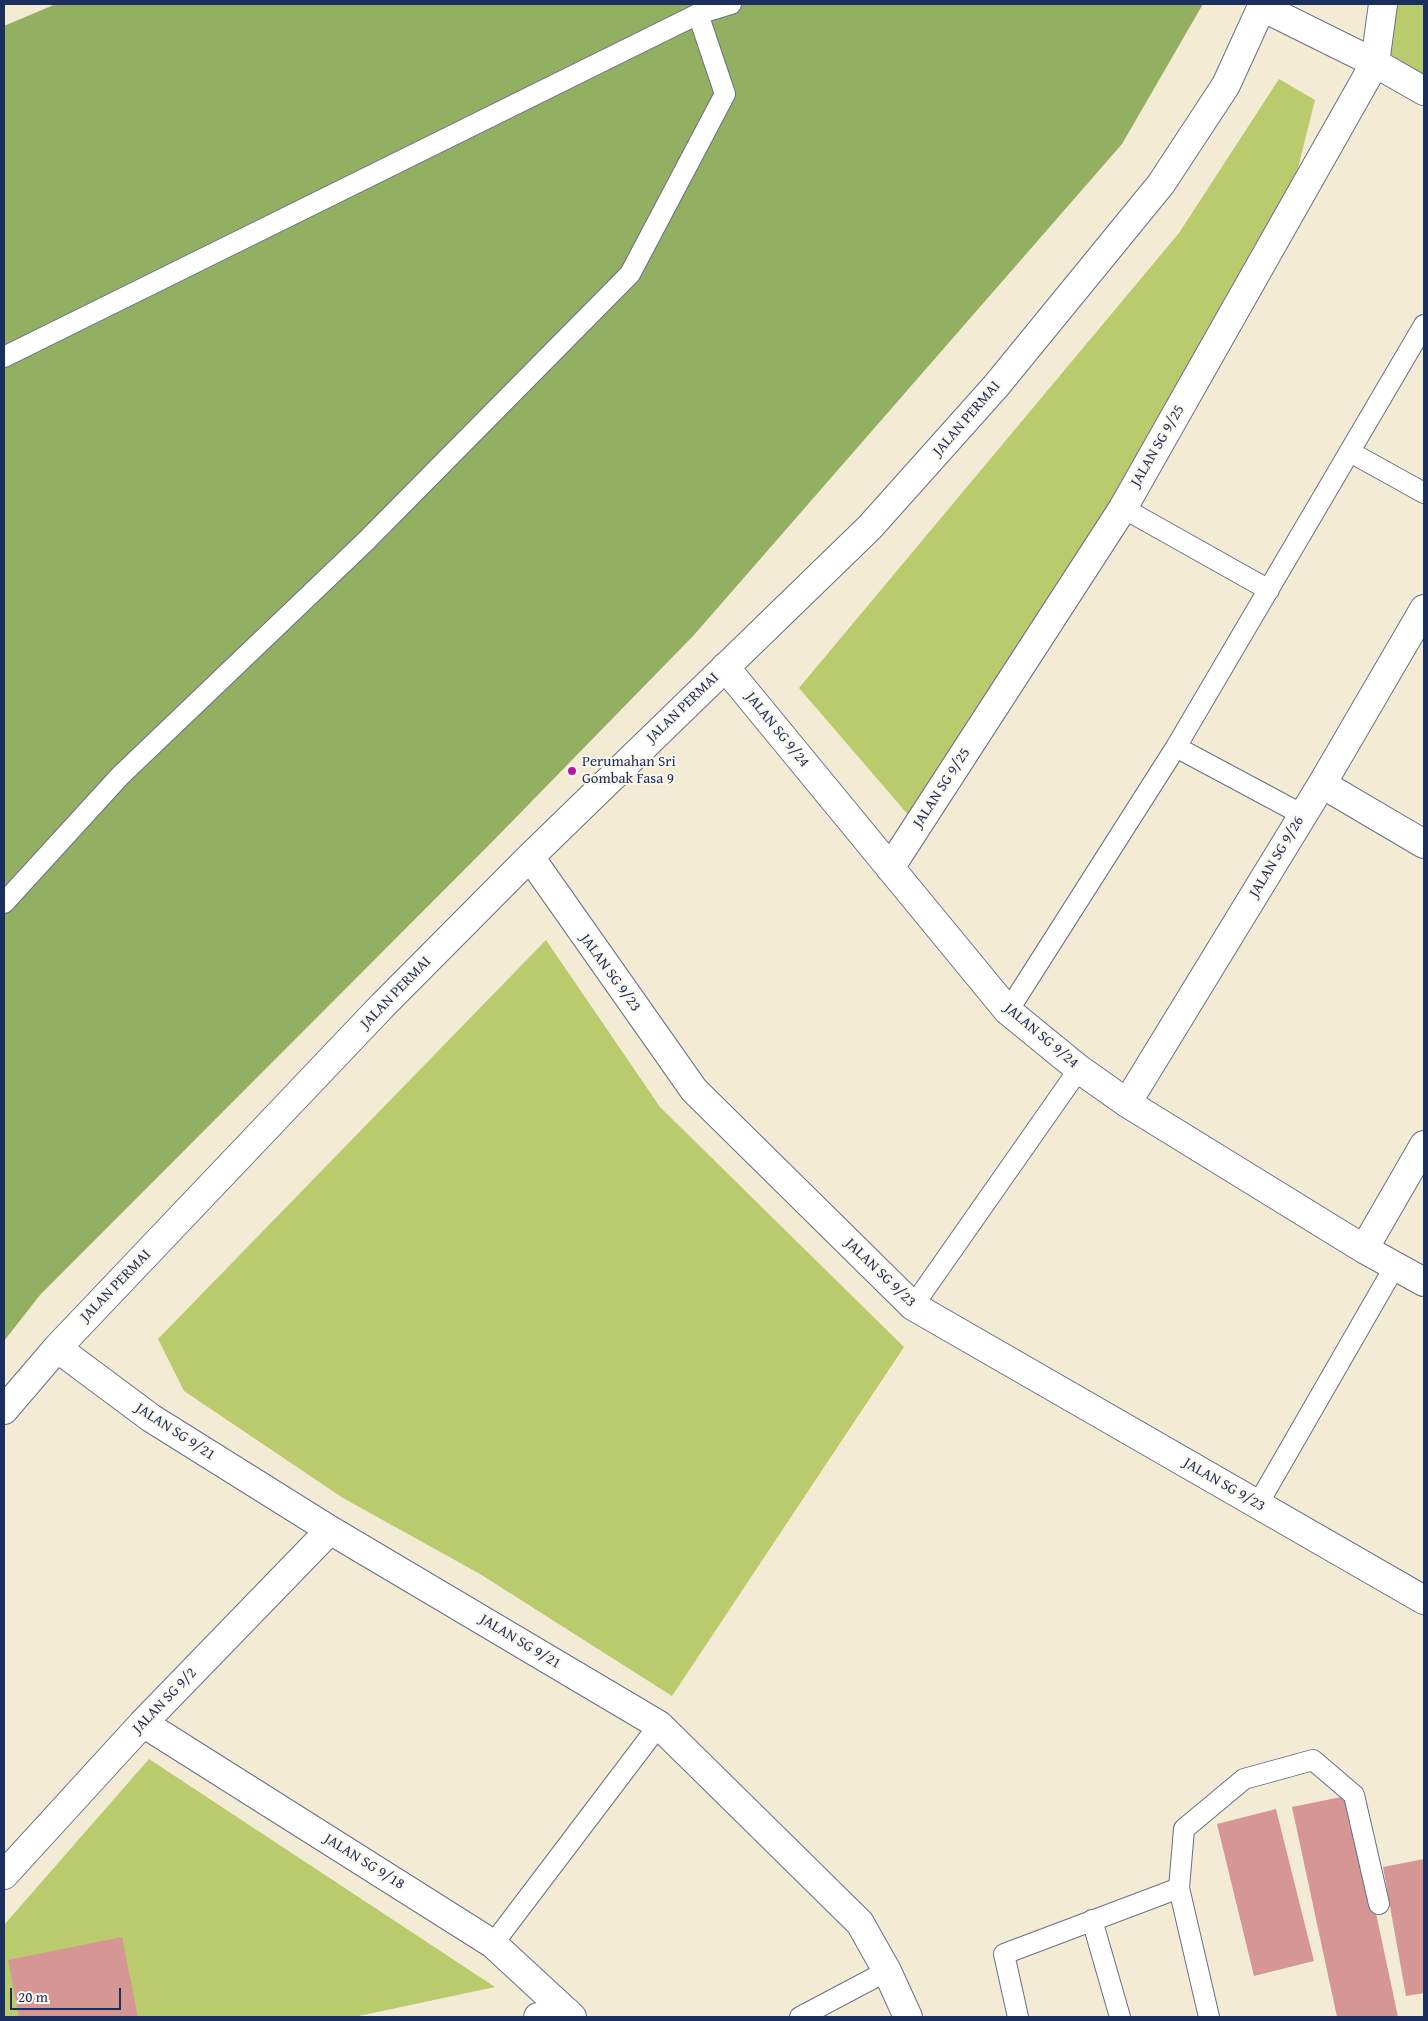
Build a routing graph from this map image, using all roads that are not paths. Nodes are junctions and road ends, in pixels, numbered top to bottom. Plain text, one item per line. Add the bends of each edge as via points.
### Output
1 (731, 4) edge
2 (1383, 4) edge
3 (1263, 5) edge
4 (698, 14) junction
5 (1375, 63) junction
6 (1424, 91) edge
7 (1424, 325) edge
8 (4, 357) edge
9 (1350, 452) junction
10 (1424, 492) edge
11 (1123, 508) junction
12 (1269, 590) junction
13 (1424, 609) edge
14 (725, 667) junction
15 (1176, 747) junction
16 (1322, 784) junction
17 (1303, 815) junction
18 (1424, 844) edge
19 (530, 857) junction
20 (890, 868) junction
21 (4, 903) edge
22 (1008, 1011) junction
23 (1079, 1069) junction
24 (1127, 1103) junction
25 (1424, 1145) edge
26 (1364, 1249) junction
27 (1395, 1266) junction
28 (1424, 1282) edge
29 (913, 1306) junction
30 (57, 1348) junction
31 (4, 1410) edge
32 (1258, 1504) junction
33 (330, 1530) junction
34 (1424, 1600) edge
35 (143, 1723) junction
36 (660, 1724) junction
37 (7, 1865) edge
38 (1179, 1888) junction
39 (1379, 1904) dead end
40 (1092, 1920) junction
41 (493, 1944) junction
42 (887, 1971) junction
43 (570, 2015) edge
44 (538, 2017) edge
45 (800, 2017) edge
46 (908, 2017) edge
47 (1018, 2017) edge
48 (1120, 2017) edge
49 (1209, 2017) edge

1 - 4 lane
2 - 5 street, JALAN SG 9/25
3 - 5 street
3 - 14 street, JALAN PERMAI via 1226,85 1154,192 996,386 870,527
4 - 8 lane
4 - 21 lane via 725,94 630,274 366,541 120,776
5 - 6 street
5 - 11 street, JALAN SG 9/25
7 - 9 lane
9 - 10 lane
9 - 12 lane
11 - 12 lane
11 - 20 street, JALAN SG 9/25
12 - 15 lane
13 - 16 street, JALAN SG 9/26
14 - 19 street, JALAN PERMAI
14 - 20 street, JALAN SG 9/24
15 - 17 lane
15 - 22 lane
16 - 17 street, JALAN SG 9/26
16 - 18 street
17 - 24 street, JALAN SG 9/26
19 - 29 street, JALAN SG 9/23 via 694,1090
19 - 30 street, JALAN PERMAI via 382,1006
20 - 22 street, JALAN SG 9/24
22 - 23 street, JALAN SG 9/24
23 - 24 street, JALAN SG 9/24
23 - 29 lane
24 - 26 street, JALAN SG 9/24
25 - 26 street
26 - 27 street, JALAN SG 9/24
27 - 28 street, JALAN SG 9/24
27 - 32 lane
29 - 32 street, JALAN SG 9/23
30 - 31 street, JALAN PERMAI
30 - 33 street, JALAN SG 9/21 via 151,1418
32 - 34 street, JALAN SG 9/23
33 - 35 street, JALAN SG 9/2
33 - 36 street, JALAN SG 9/21
35 - 37 street, JALAN SG 9/2
35 - 41 street, JALAN SG 9/18
36 - 41 lane
36 - 42 street, JALAN SG 9/21 via 860,1924
38 - 39 lane via 1184,1829 1244,1779 1313,1760 1354,1795
38 - 40 lane
38 - 49 lane
40 - 47 lane via 1004,1954
40 - 48 lane
41 - 43 street, JALAN SG 9/18
42 - 45 lane
42 - 46 street, JALAN SG 9/21
43 - 44 street

